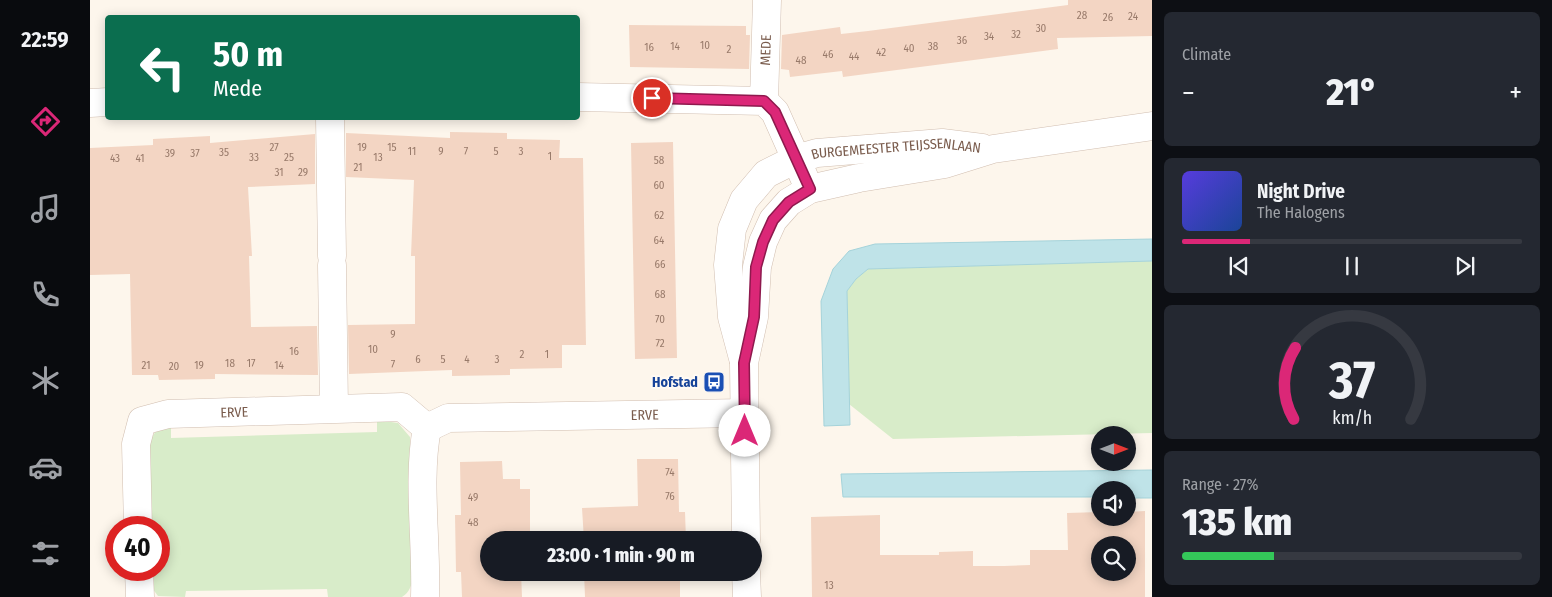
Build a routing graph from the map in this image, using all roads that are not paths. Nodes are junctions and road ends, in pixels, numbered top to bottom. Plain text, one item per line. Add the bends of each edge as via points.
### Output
1 (767, 0) edge
2 (580, 97) edge
3 (764, 101) junction
4 (90, 102) edge
5 (105, 102) edge
6 (330, 120) edge
7 (1152, 126) edge
8 (993, 150) junction
9 (796, 159) junction
10 (810, 189) junction
11 (744, 363) junction
12 (334, 408) junction
13 (744, 413) junction
14 (427, 428) junction
15 (138, 516) edge
16 (746, 531) edge
17 (139, 581) edge
18 (746, 581) edge
19 (140, 597) edge
20 (424, 597) edge
21 (747, 597) edge

1 - 3 street, MEDE
2 - 3 street
3 - 9 street via 775,112
4 - 5 street
6 - 12 street
7 - 8 street, BURGEMEESTER TEIJSSENLAAN
8 - 9 street, BURGEMEESTER TEIJSSENLAAN via 942,143 817,153
8 - 10 street, BURGEMEESTER TEIJSSENLAAN via 945,164
9 - 10 street
9 - 11 street, BURGEMEESTER TEIJSSENLAAN via 766,174 744,200 732,229 728,265 732,317
10 - 11 street, BURGEMEESTER TEIJSSENLAAN via 789,202 773,220 763,242 756,267 754,317
11 - 13 street, BURGEMEESTER TEIJSSENLAAN
12 - 14 street, ERVE via 402,408
12 - 15 street, ERVE via 168,414 142,421 136,444
13 - 14 street, ERVE via 448,418
13 - 16 street, BURGEMEESTER TEIJSSENLAAN
14 - 20 street via 423,449
17 - 19 street
18 - 21 street

